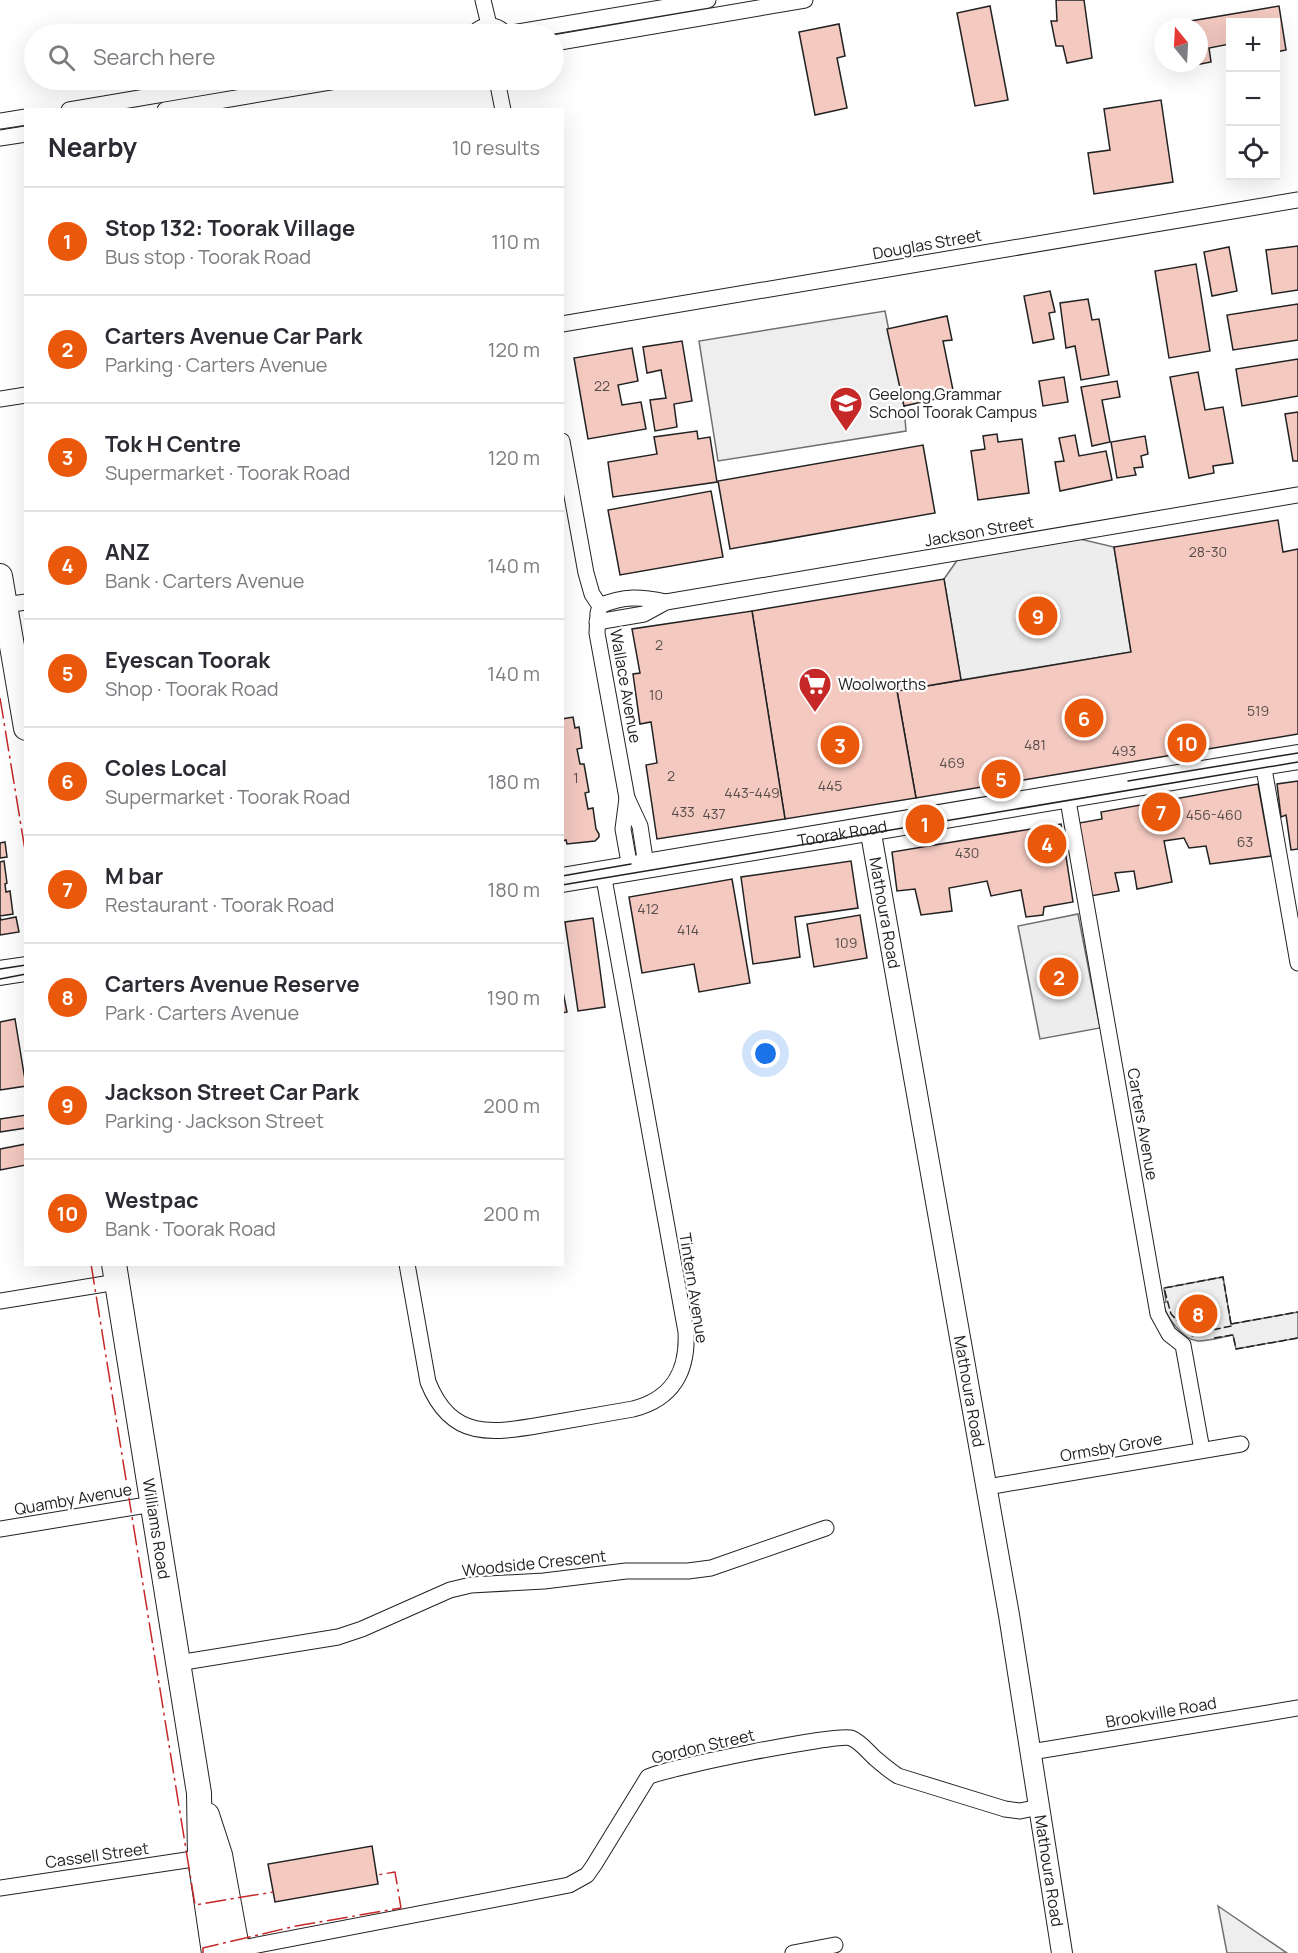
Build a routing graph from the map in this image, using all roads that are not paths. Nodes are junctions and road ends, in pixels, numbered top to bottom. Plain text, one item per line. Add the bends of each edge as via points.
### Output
1 (483, 0) edge
2 (708, 0) edge
3 (805, 0) edge
4 (489, 24) edge
5 (564, 24) edge
6 (564, 41) edge
7 (187, 90) edge
8 (283, 90) edge
9 (499, 90) edge
10 (81, 108) edge
11 (177, 108) edge
12 (503, 108) edge
13 (24, 117) edge
14 (0, 121) edge
15 (24, 134) edge
16 (0, 138) edge
17 (1298, 200) edge
18 (564, 324) edge
19 (24, 395) edge
20 (0, 399) edge
21 (564, 452) edge
22 (1298, 495) edge
23 (0, 576) edge
24 (15, 604) edge
25 (598, 614) junction
26 (24, 705) edge
27 (1298, 757) edge
28 (1263, 763) junction
29 (1067, 795) junction
30 (870, 828) junction
31 (638, 867) junction
32 (603, 873) junction
33 (564, 880) edge
34 (1298, 963) edge
35 (24, 969) edge
36 (0, 974) edge
37 (407, 1266) edge
38 (116, 1273) edge
39 (0, 1300) edge
40 (1241, 1444) dead end
41 (1202, 1450) junction
42 (987, 1487) junction
43 (153, 1504) junction
44 (826, 1528) dead end
45 (0, 1529) edge
46 (178, 1664) junction
47 (1298, 1707) edge
48 (1031, 1752) junction
49 (1039, 1807) junction
50 (210, 1856) junction
51 (0, 1888) edge
52 (835, 1945) dead end
53 (227, 1952) edge
54 (793, 1953) edge
55 (1062, 1953) edge

1 - 4 street
2 - 5 street
3 - 6 street
7 - 10 street
8 - 11 street
9 - 12 street
13 - 14 street
15 - 16 street
17 - 18 street, Douglas Street
19 - 20 street
21 - 25 street, Wallace Avenue via 586,573
22 - 25 street, Jackson Street via 666,602 645,614
23 - 24 main road
24 - 26 main road
25 - 31 street, Wallace Avenue via 627,798 623,829
27 - 28 main road, Toorak Road
28 - 29 main road, Toorak Road
28 - 34 street
29 - 30 main road, Toorak Road
29 - 41 street, Carters Avenue via 1158,1314 1169,1334 1183,1345
30 - 31 main road, Toorak Road
30 - 42 street, Mathoura Road
31 - 32 main road, Toorak Road
32 - 33 main road, Toorak Road
32 - 37 street, Tintern Avenue via 686,1332 686,1360 680,1373 671,1388 643,1407 494,1432 464,1426 441,1408 428,1382
35 - 36 main road
38 - 39 street
38 - 43 main road, Williams Road
40 - 41 street, Ormsby Grove
41 - 42 street, Ormsby Grove
42 - 48 street, Mathoura Road
43 - 45 street, Quamby Avenue
43 - 46 main road, Williams Road
44 - 46 street, Woodside Crescent via 711,1568 626,1571 471,1585 338,1637
46 - 50 main road, Williams Road
47 - 48 street, Brookville Road
48 - 49 street, Mathoura Road
49 - 53 street, Gordon Street via 1005,1809 898,1776 862,1744 843,1736 648,1777 587,1875 568,1885
49 - 55 street, Mathoura Road
50 - 51 street, Cassell Street
50 - 53 main road, Williams Road
52 - 54 street

